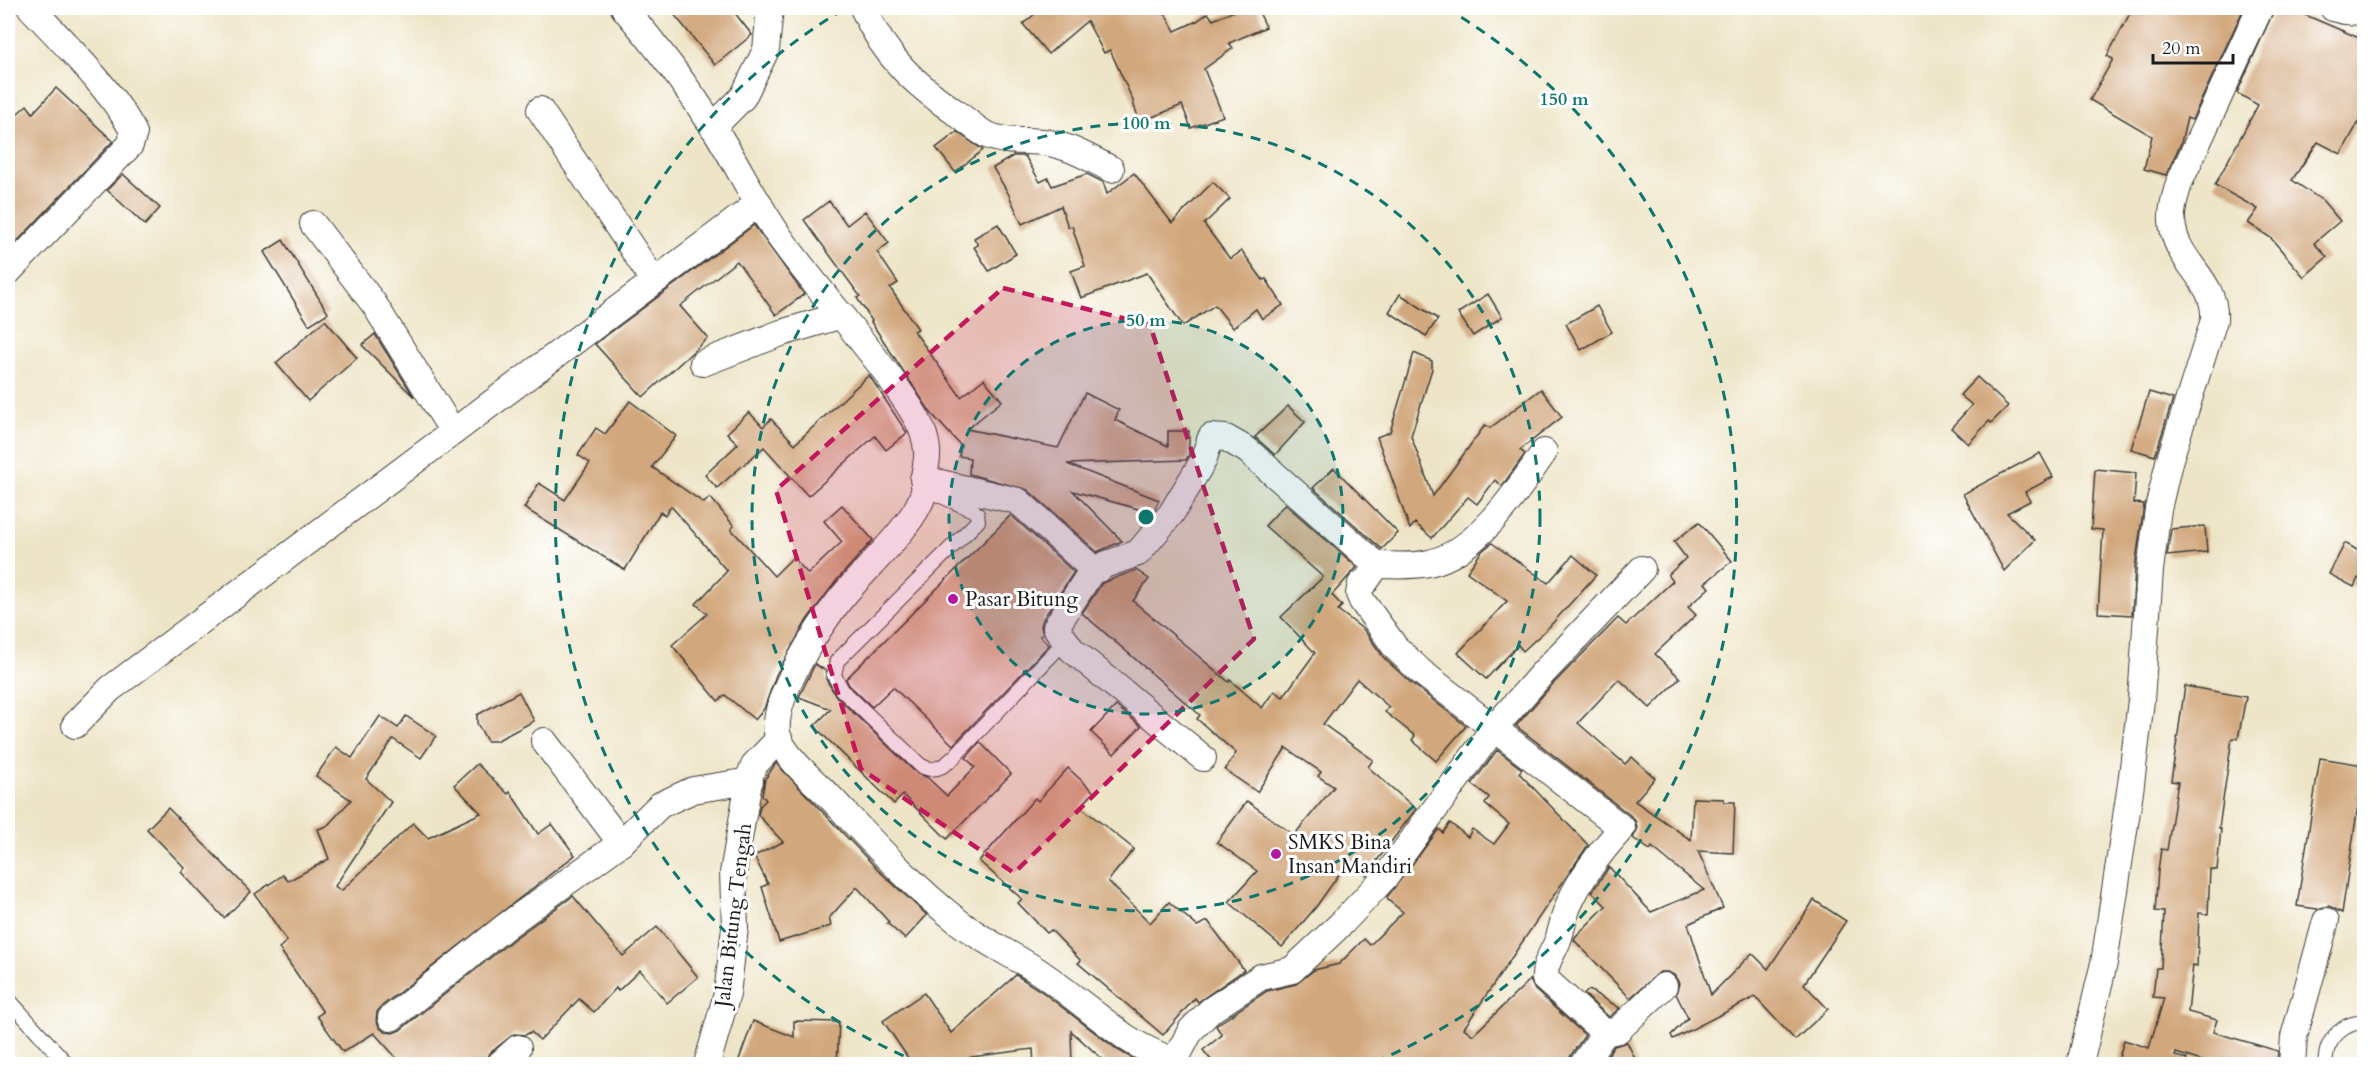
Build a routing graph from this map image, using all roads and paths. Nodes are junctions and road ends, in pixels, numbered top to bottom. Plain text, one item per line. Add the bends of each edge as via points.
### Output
1 (31, 8) edge
2 (624, 8) edge
3 (770, 8) edge
4 (863, 8) edge
5 (2260, 8) edge
6 (2333, 8) edge
7 (2364, 12) edge
8 (540, 110) dead end
9 (713, 127) junction
10 (1111, 169) dead end
11 (759, 203) junction
12 (313, 224) dead end
13 (8, 272) edge
14 (654, 281) junction
15 (842, 315) junction
16 (703, 363) dead end
17 (453, 432) junction
18 (1544, 452) dead end
19 (924, 484) junction
20 (1377, 565) junction
21 (1094, 569) junction
22 (1642, 569) dead end
23 (1066, 640) junction
24 (75, 725) dead end
25 (1494, 728) junction
26 (779, 739) junction
27 (544, 741) dead end
28 (1203, 758) dead end
29 (750, 781) junction
30 (621, 843) junction
31 (2326, 921) dead end
32 (1664, 986) dead end
33 (8, 999) edge
34 (391, 1018) dead end
35 (2364, 1023) edge
36 (1605, 1033) junction
37 (1175, 1063) edge
38 (67, 1065) edge
39 (707, 1065) edge
40 (1584, 1065) edge
41 (2080, 1065) edge
42 (2292, 1065) edge
43 (2325, 1065) edge

1 - 13 street via 83,64 128,119 134,133 130,145
2 - 9 street
3 - 9 street via 766,50 743,97
4 - 10 street via 900,69 985,134 1008,141 1067,147
5 - 41 street via 2179,183 2173,208 2178,246 2213,298 2214,320 2158,509 2132,784 2104,963
6 - 7 street
8 - 14 street
9 - 11 street
11 - 14 street
11 - 15 street via 781,238
12 - 17 street via 374,304
14 - 17 street
15 - 16 street
15 - 19 street via 924,432 928,464
17 - 24 street via 110,689
18 - 20 street via 1506,504 1461,549 1428,564
19 - 21 street via 1018,501
19 - 23 lane via 966,505 978,520 837,661 834,675 842,690 920,765 937,769 952,759
19 - 26 street via 905,526 848,589 808,645 781,708
20 - 21 street via 1246,450 1226,438 1211,437 1203,461 1182,498 1138,553
20 - 25 street via 1361,584 1359,594 1395,647
21 - 23 street via 1056,627
22 - 25 street
23 - 28 street via 1071,649
25 - 36 street via 1622,828 1579,884 1545,971 1545,979
25 - 37 street via 1387,874 1343,922 1293,970 1261,977 1211,1010 1191,1030
26 - 29 street, Jalan Bitung Tengah via 755,764
26 - 37 street via 849,817 951,917 1039,972 1131,1041
27 - 30 street
29 - 30 street via 703,787 678,795 660,805
29 - 39 street, Jalan Bitung Tengah via 733,873 735,928 727,994
30 - 34 street via 506,926
31 - 42 street via 2294,1037
32 - 36 street via 1618,1030
33 - 38 lane
35 - 43 lane via 2356,1022 2340,1031 2328,1046
36 - 40 street

